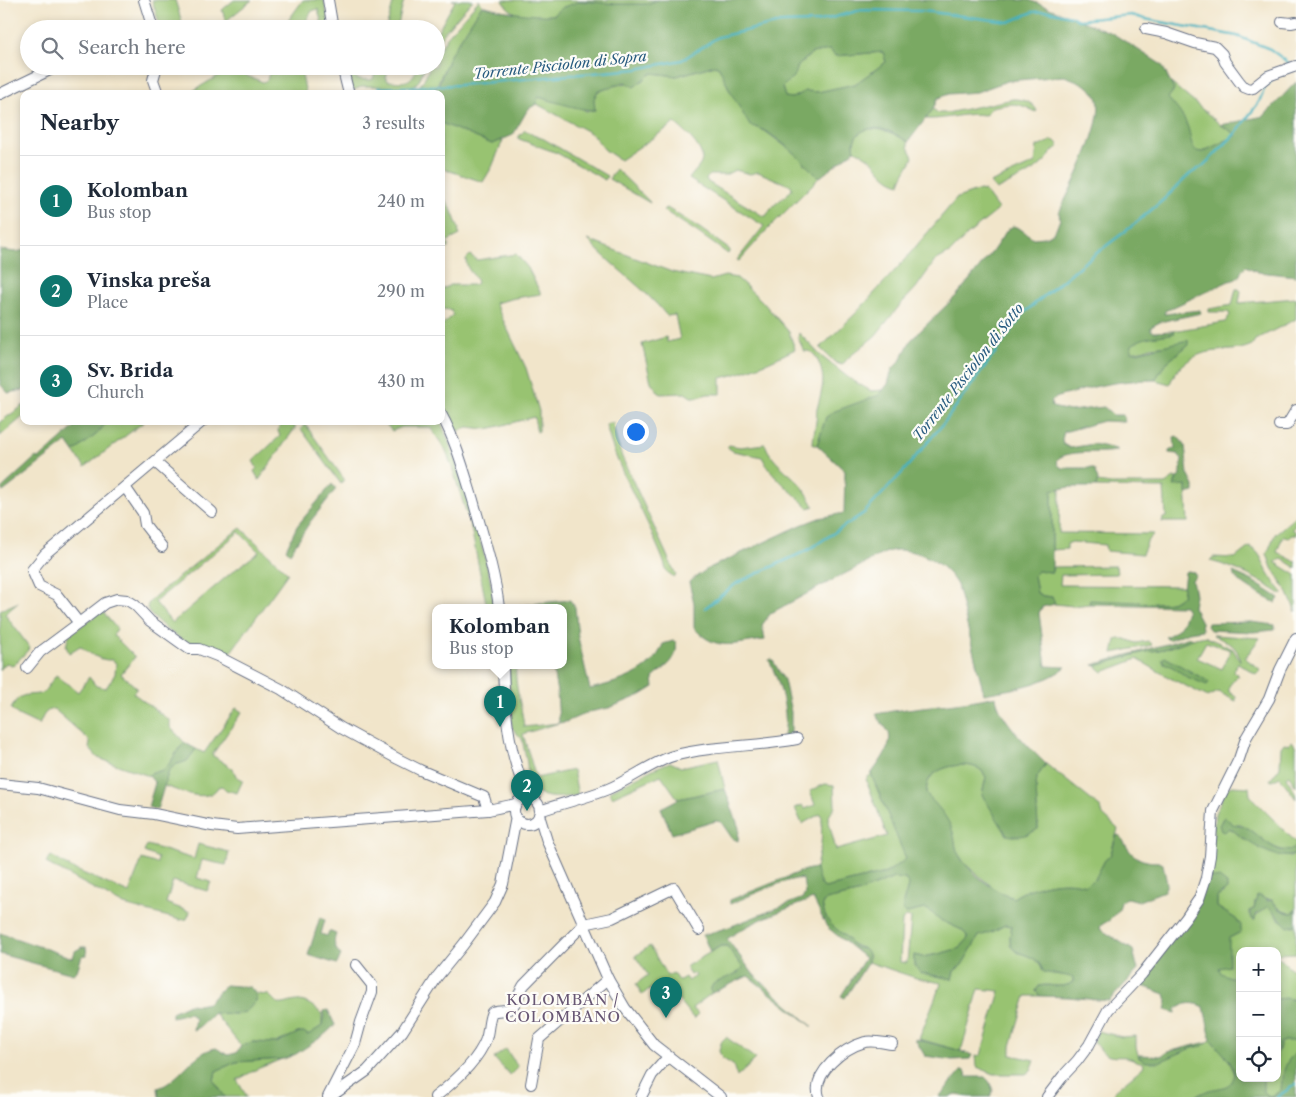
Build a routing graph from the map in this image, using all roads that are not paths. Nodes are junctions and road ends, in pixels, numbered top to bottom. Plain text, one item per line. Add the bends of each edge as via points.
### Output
1 (144, 0) edge
2 (328, 0) edge
3 (150, 20) edge
4 (331, 20) edge
5 (1282, 22) dead end
6 (1296, 22) edge
7 (1146, 29) dead end
8 (1296, 66) edge
9 (39, 75) edge
10 (154, 75) edge
11 (344, 75) edge
12 (157, 90) edge
13 (348, 90) edge
14 (0, 94) edge
15 (1296, 410) edge
16 (445, 423) edge
17 (198, 425) edge
18 (1279, 425) dead end
19 (155, 462) junction
20 (125, 487) junction
21 (212, 512) dead end
22 (162, 547) dead end
23 (499, 604) edge
24 (79, 624) junction
25 (1296, 638) edge
26 (27, 668) dead end
27 (503, 669) edge
28 (797, 740) dead end
29 (519, 774) junction
30 (0, 784) edge
31 (517, 803) junction
32 (536, 807) junction
33 (491, 810) junction
34 (516, 817) junction
35 (528, 824) junction
36 (547, 841) junction
37 (512, 843) junction
38 (584, 924) junction
39 (698, 930) dead end
40 (356, 965) dead end
41 (608, 979) junction
42 (892, 1044) dead end
43 (668, 1057) junction
44 (531, 1084) dead end
45 (329, 1097) edge
46 (434, 1097) edge
47 (641, 1097) edge
48 (721, 1097) edge
49 (820, 1097) edge
50 (1047, 1097) edge

1 - 3 street
2 - 4 street
5 - 6 street
7 - 8 street via 1215,47 1244,87 1249,89 1268,76
9 - 14 street
10 - 12 street
11 - 13 street
15 - 18 street via 1287,425
16 - 23 street via 460,456 480,523
17 - 19 street
19 - 20 street
19 - 21 street
20 - 22 street via 143,513 145,525
20 - 24 street via 44,554 32,570 39,586 57,596
24 - 26 street via 40,652
24 - 33 street via 105,603 126,600 189,649 217,656 281,689 341,728 398,759 484,797
25 - 50 street via 1213,810 1210,856 1199,899 1148,968 1108,1010 1081,1056
27 - 29 street via 506,715
28 - 32 street via 734,745 671,757 610,788 578,800
29 - 31 street
29 - 32 street
30 - 33 street via 38,788 120,810 237,829
31 - 32 street via 523,799
31 - 33 street
31 - 34 street
32 - 35 street via 535,821
32 - 36 street
33 - 34 street
34 - 35 street
34 - 37 street
35 - 36 street
35 - 37 street
36 - 38 street
37 - 45 street via 503,884 495,902 437,977 402,1032 367,1070
38 - 39 street via 612,918 674,888
38 - 41 street
38 - 46 street via 524,985 514,1005 492,1012 480,1050 458,1079
40 - 45 street via 372,985 372,992 355,1044
41 - 43 street via 640,1028
41 - 44 street via 539,1039
42 - 49 street via 866,1042 839,1055 824,1072 817,1087
43 - 47 street via 652,1075
43 - 48 street

